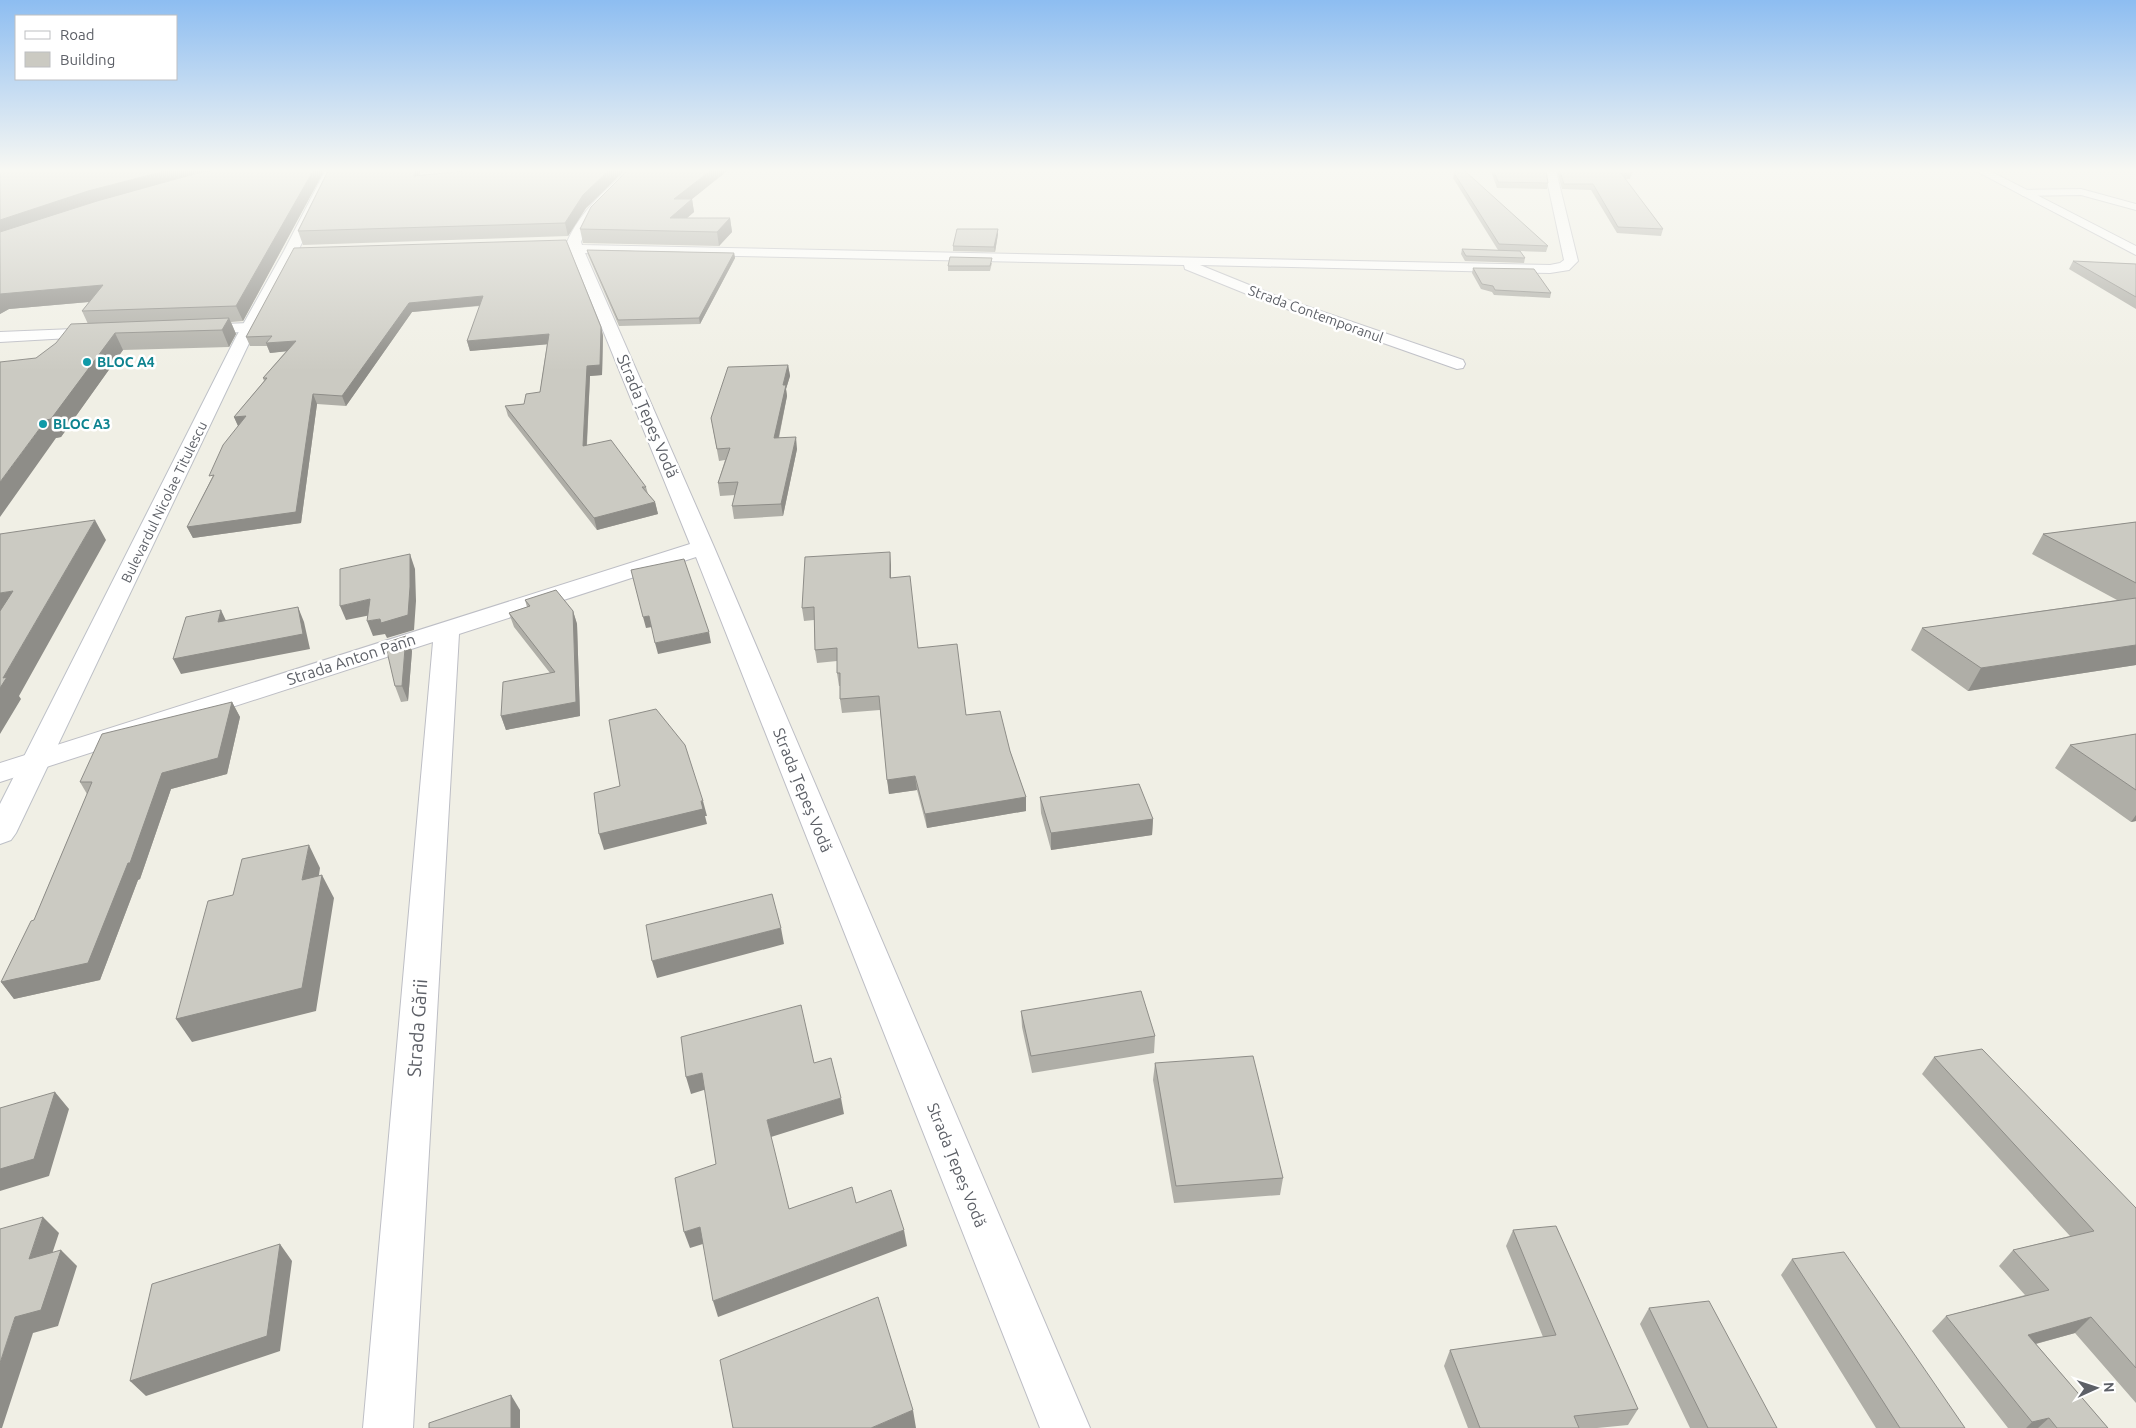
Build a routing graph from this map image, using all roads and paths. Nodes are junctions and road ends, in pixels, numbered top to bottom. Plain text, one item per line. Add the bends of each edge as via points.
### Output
1 (304, 238) edge
2 (575, 238) edge
3 (1566, 238) edge
4 (2110, 238) edge
5 (572, 245) junction
6 (2136, 251) edge
7 (1177, 260) junction
8 (250, 328) junction
9 (178, 330) edge
10 (112, 333) edge
11 (0, 337) edge
12 (1458, 364) dead end
13 (703, 547) junction
14 (447, 628) junction
15 (37, 761) junction
16 (0, 773) edge
17 (0, 833) edge
18 (388, 1428) edge
19 (1065, 1428) edge

1 - 8 street, Bulevardul Nicolae Titulescu
2 - 5 street
3 - 7 street via 1571,261 1564,267 1550,269
4 - 6 street
5 - 7 street
5 - 13 street, Strada Țepeș Vodă
7 - 12 street, Strada Contemporanul via 1269,298
8 - 9 street
8 - 15 street, Bulevardul Nicolae Titulescu
10 - 11 street
13 - 14 street, Strada Anton Pann
13 - 19 street, Strada Țepeș Vodă
14 - 15 street, Strada Anton Pann
14 - 18 street, Strada Gării
15 - 16 street, Strada Anton Pann
15 - 17 street, Bulevardul Nicolae Titulescu

